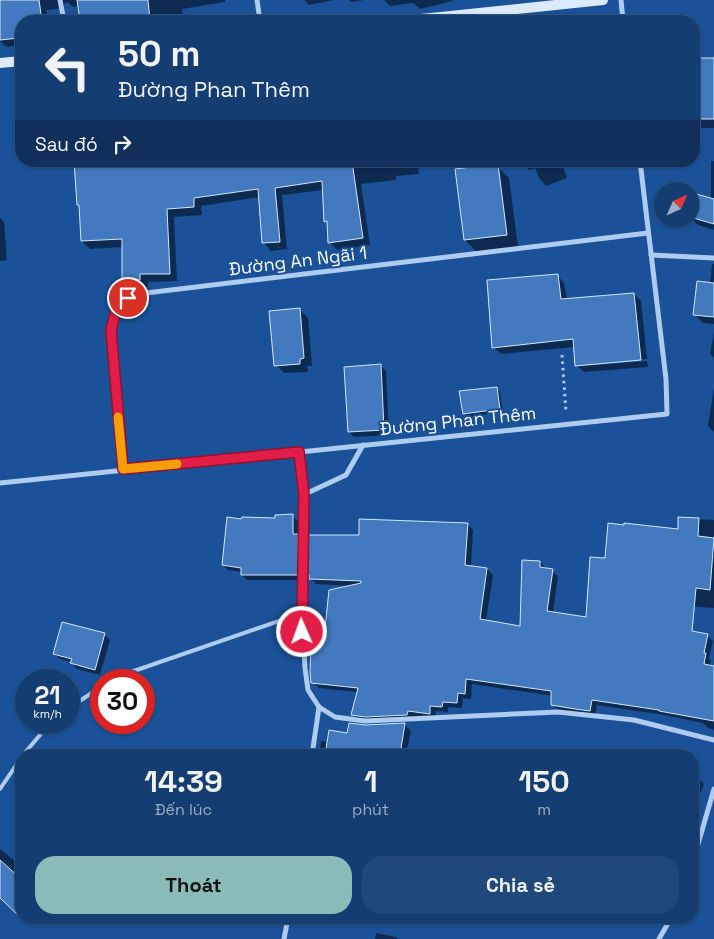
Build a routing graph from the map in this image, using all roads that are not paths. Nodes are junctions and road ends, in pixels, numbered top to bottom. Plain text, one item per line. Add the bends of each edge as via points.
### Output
1 (60, 0) edge
2 (258, 0) edge
3 (604, 0) edge
4 (620, 0) edge
5 (63, 15) edge
6 (259, 15) edge
7 (460, 15) edge
8 (622, 15) edge
9 (15, 62) edge
10 (0, 63) edge
11 (641, 167) edge
12 (648, 233) junction
13 (651, 255) junction
14 (714, 258) edge
15 (362, 445) junction
16 (299, 452) junction
17 (123, 469) junction
18 (0, 483) edge
19 (304, 495) junction
20 (302, 613) junction
21 (140, 669) edge
22 (319, 707) junction
23 (41, 734) edge
24 (714, 740) edge
25 (29, 749) edge
26 (313, 749) edge
27 (15, 767) edge
28 (0, 789) edge
29 (714, 789) edge
30 (699, 841) edge
31 (287, 924) edge
32 (668, 924) edge
33 (284, 939) edge
34 (659, 939) edge

1 - 5 street
2 - 6 street
3 - 7 main road
4 - 8 street
9 - 10 main road
11 - 12 street, Đường Phan Thêm
12 - 13 street, Đường Phan Thêm
12 - 17 street, Đường An Ngãi 1 via 146,293 128,298 116,311 111,330
13 - 14 street
13 - 15 street, Đường Phan Thêm via 666,379 667,414
15 - 16 street, Đường Phan Thêm
15 - 19 street via 346,475
16 - 17 street, Đường Phan Thêm
16 - 19 street
17 - 18 street, Đường Phan Thêm
19 - 20 street
20 - 21 lane
20 - 22 street via 308,690
22 - 24 street via 335,717 365,721 558,712 634,720
22 - 26 street
23 - 25 lane
27 - 28 lane
29 - 30 street
31 - 33 street
32 - 34 street

